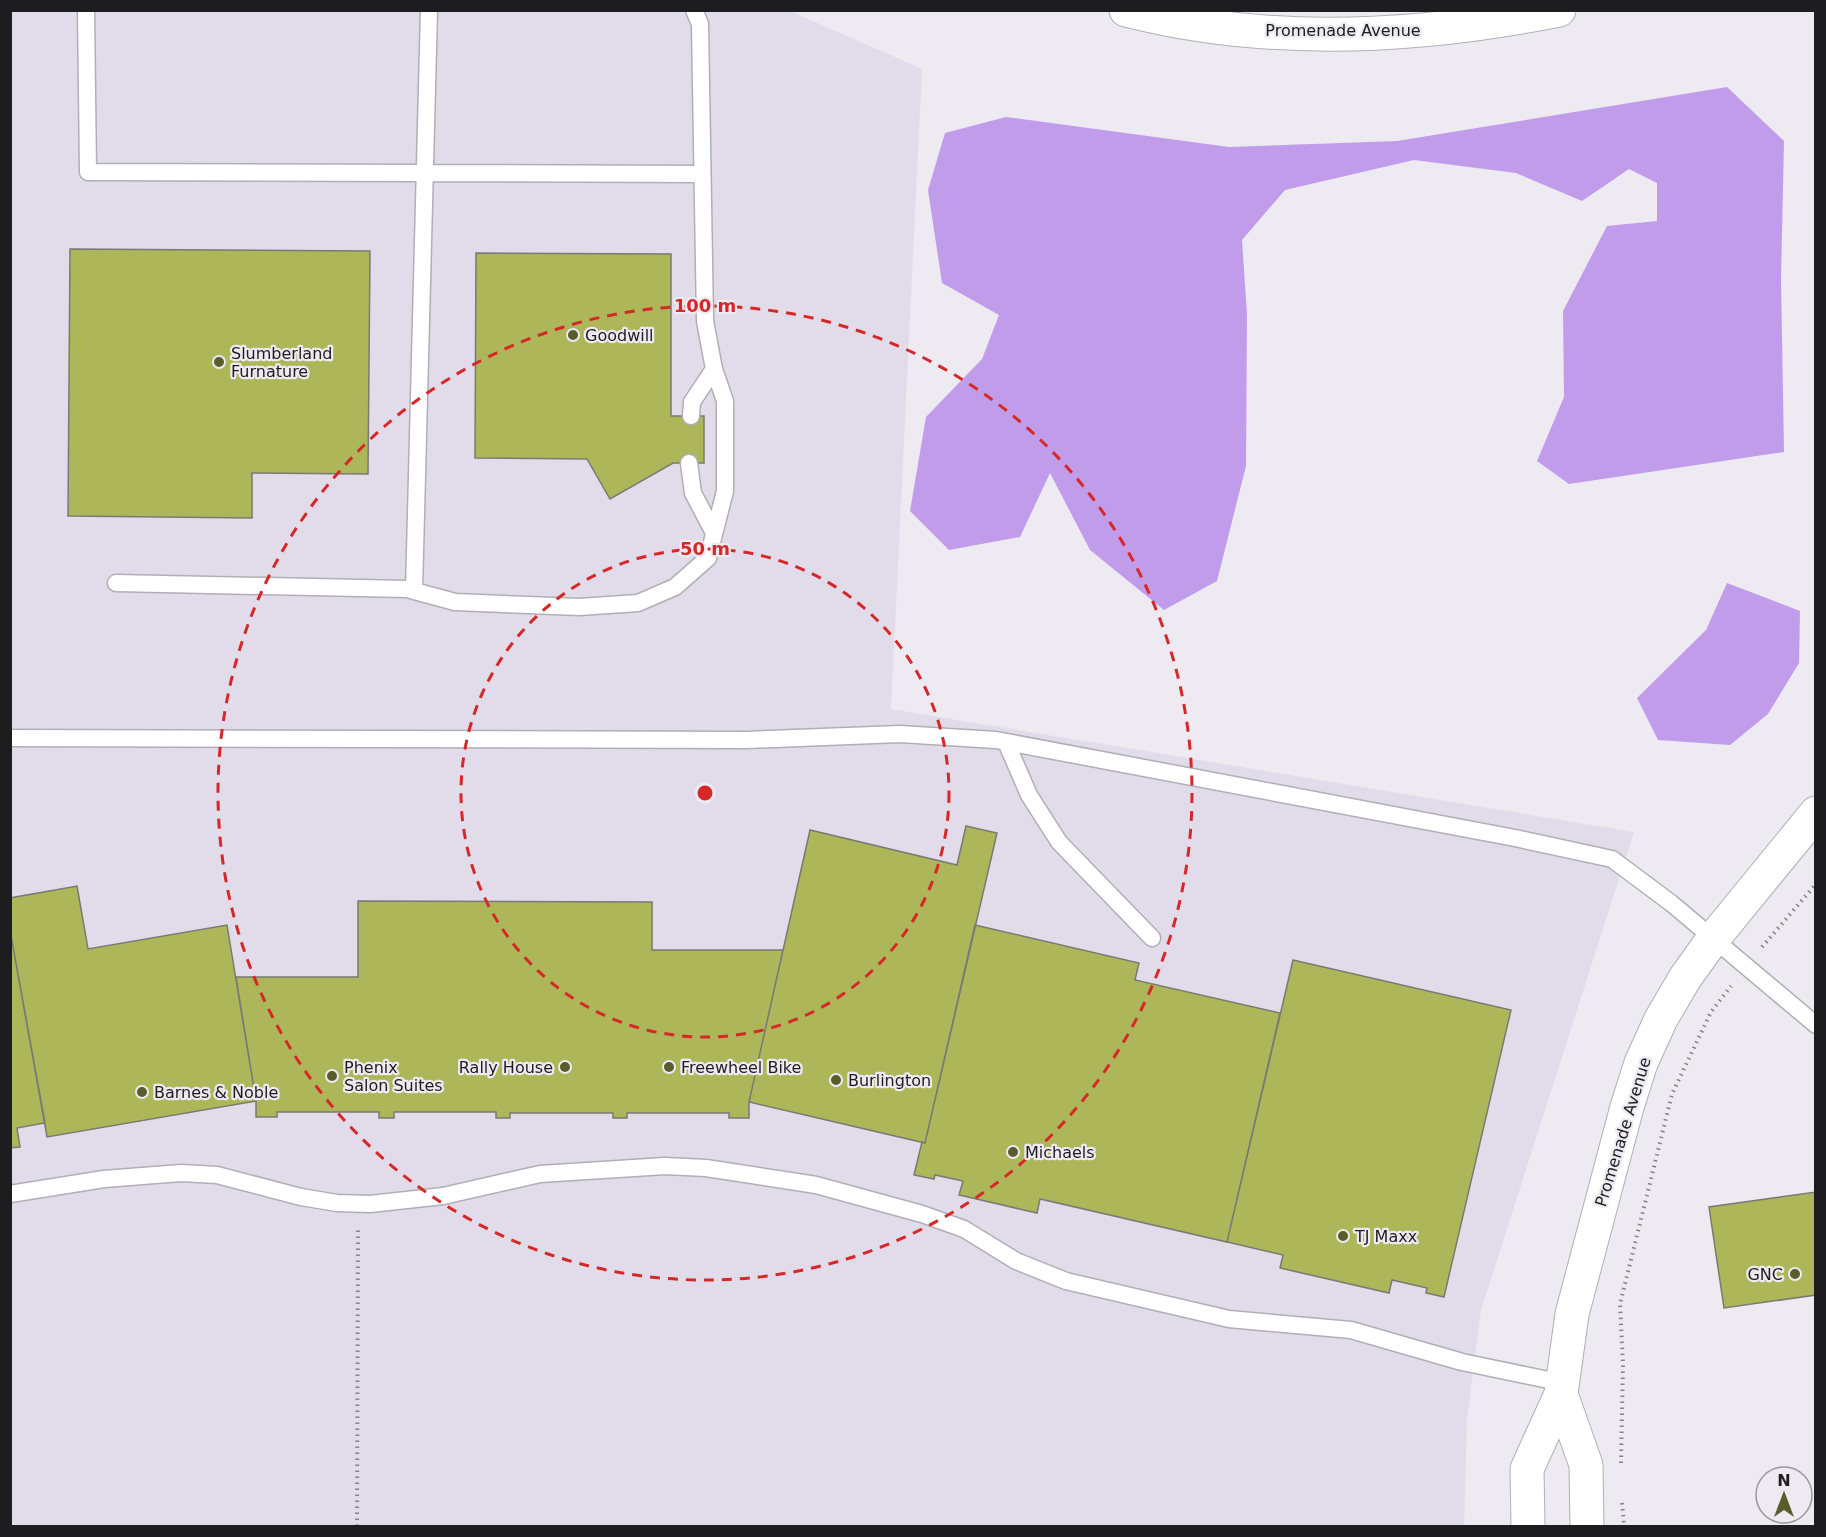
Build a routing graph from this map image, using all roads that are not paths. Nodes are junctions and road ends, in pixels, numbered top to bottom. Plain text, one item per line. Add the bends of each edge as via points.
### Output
1 (86, 10) edge
2 (429, 10) edge
3 (694, 10) edge
4 (1126, 10) edge
5 (1559, 10) edge
6 (427, 174) junction
7 (702, 174) junction
8 (714, 369) junction
9 (691, 416) dead end
10 (689, 464) dead end
11 (714, 533) junction
12 (116, 583) dead end
13 (414, 591) junction
14 (10, 738) edge
15 (1006, 742) junction
16 (1815, 813) edge
17 (1152, 938) dead end
18 (1713, 939) junction
19 (1815, 1025) edge
20 (10, 1194) edge
21 (1562, 1388) junction
22 (1528, 1527) edge
23 (1587, 1527) edge

1 - 6 lane via 88,172
2 - 6 lane
3 - 7 lane via 700,24
4 - 5 street, Promenade Avenue via 1235,28 1304,33 1459,28
6 - 7 lane
6 - 13 lane
7 - 8 lane via 705,321
8 - 9 lane via 692,402
8 - 11 lane via 725,401 725,491
10 - 11 lane via 693,493
11 - 13 lane via 708,558 675,587 638,603 579,607 455,602
12 - 13 lane
14 - 15 lane via 746,740 900,734
15 - 17 lane via 1029,795 1059,842
15 - 18 lane via 1612,859
16 - 18 street, Promenade Avenue
18 - 19 lane
18 - 21 street, Promenade Avenue via 1665,1011 1641,1063 1572,1314
20 - 21 lane via 104,1179 181,1173 217,1175 301,1197 358,1204 443,1196 540,1174 606,1168 665,1166 755,1174 816,1185 922,1214 964,1229 1016,1261 1066,1281 1229,1319 1351,1330
21 - 22 street, Promenade Avenue via 1527,1469
21 - 23 street, Promenade Avenue via 1586,1465

